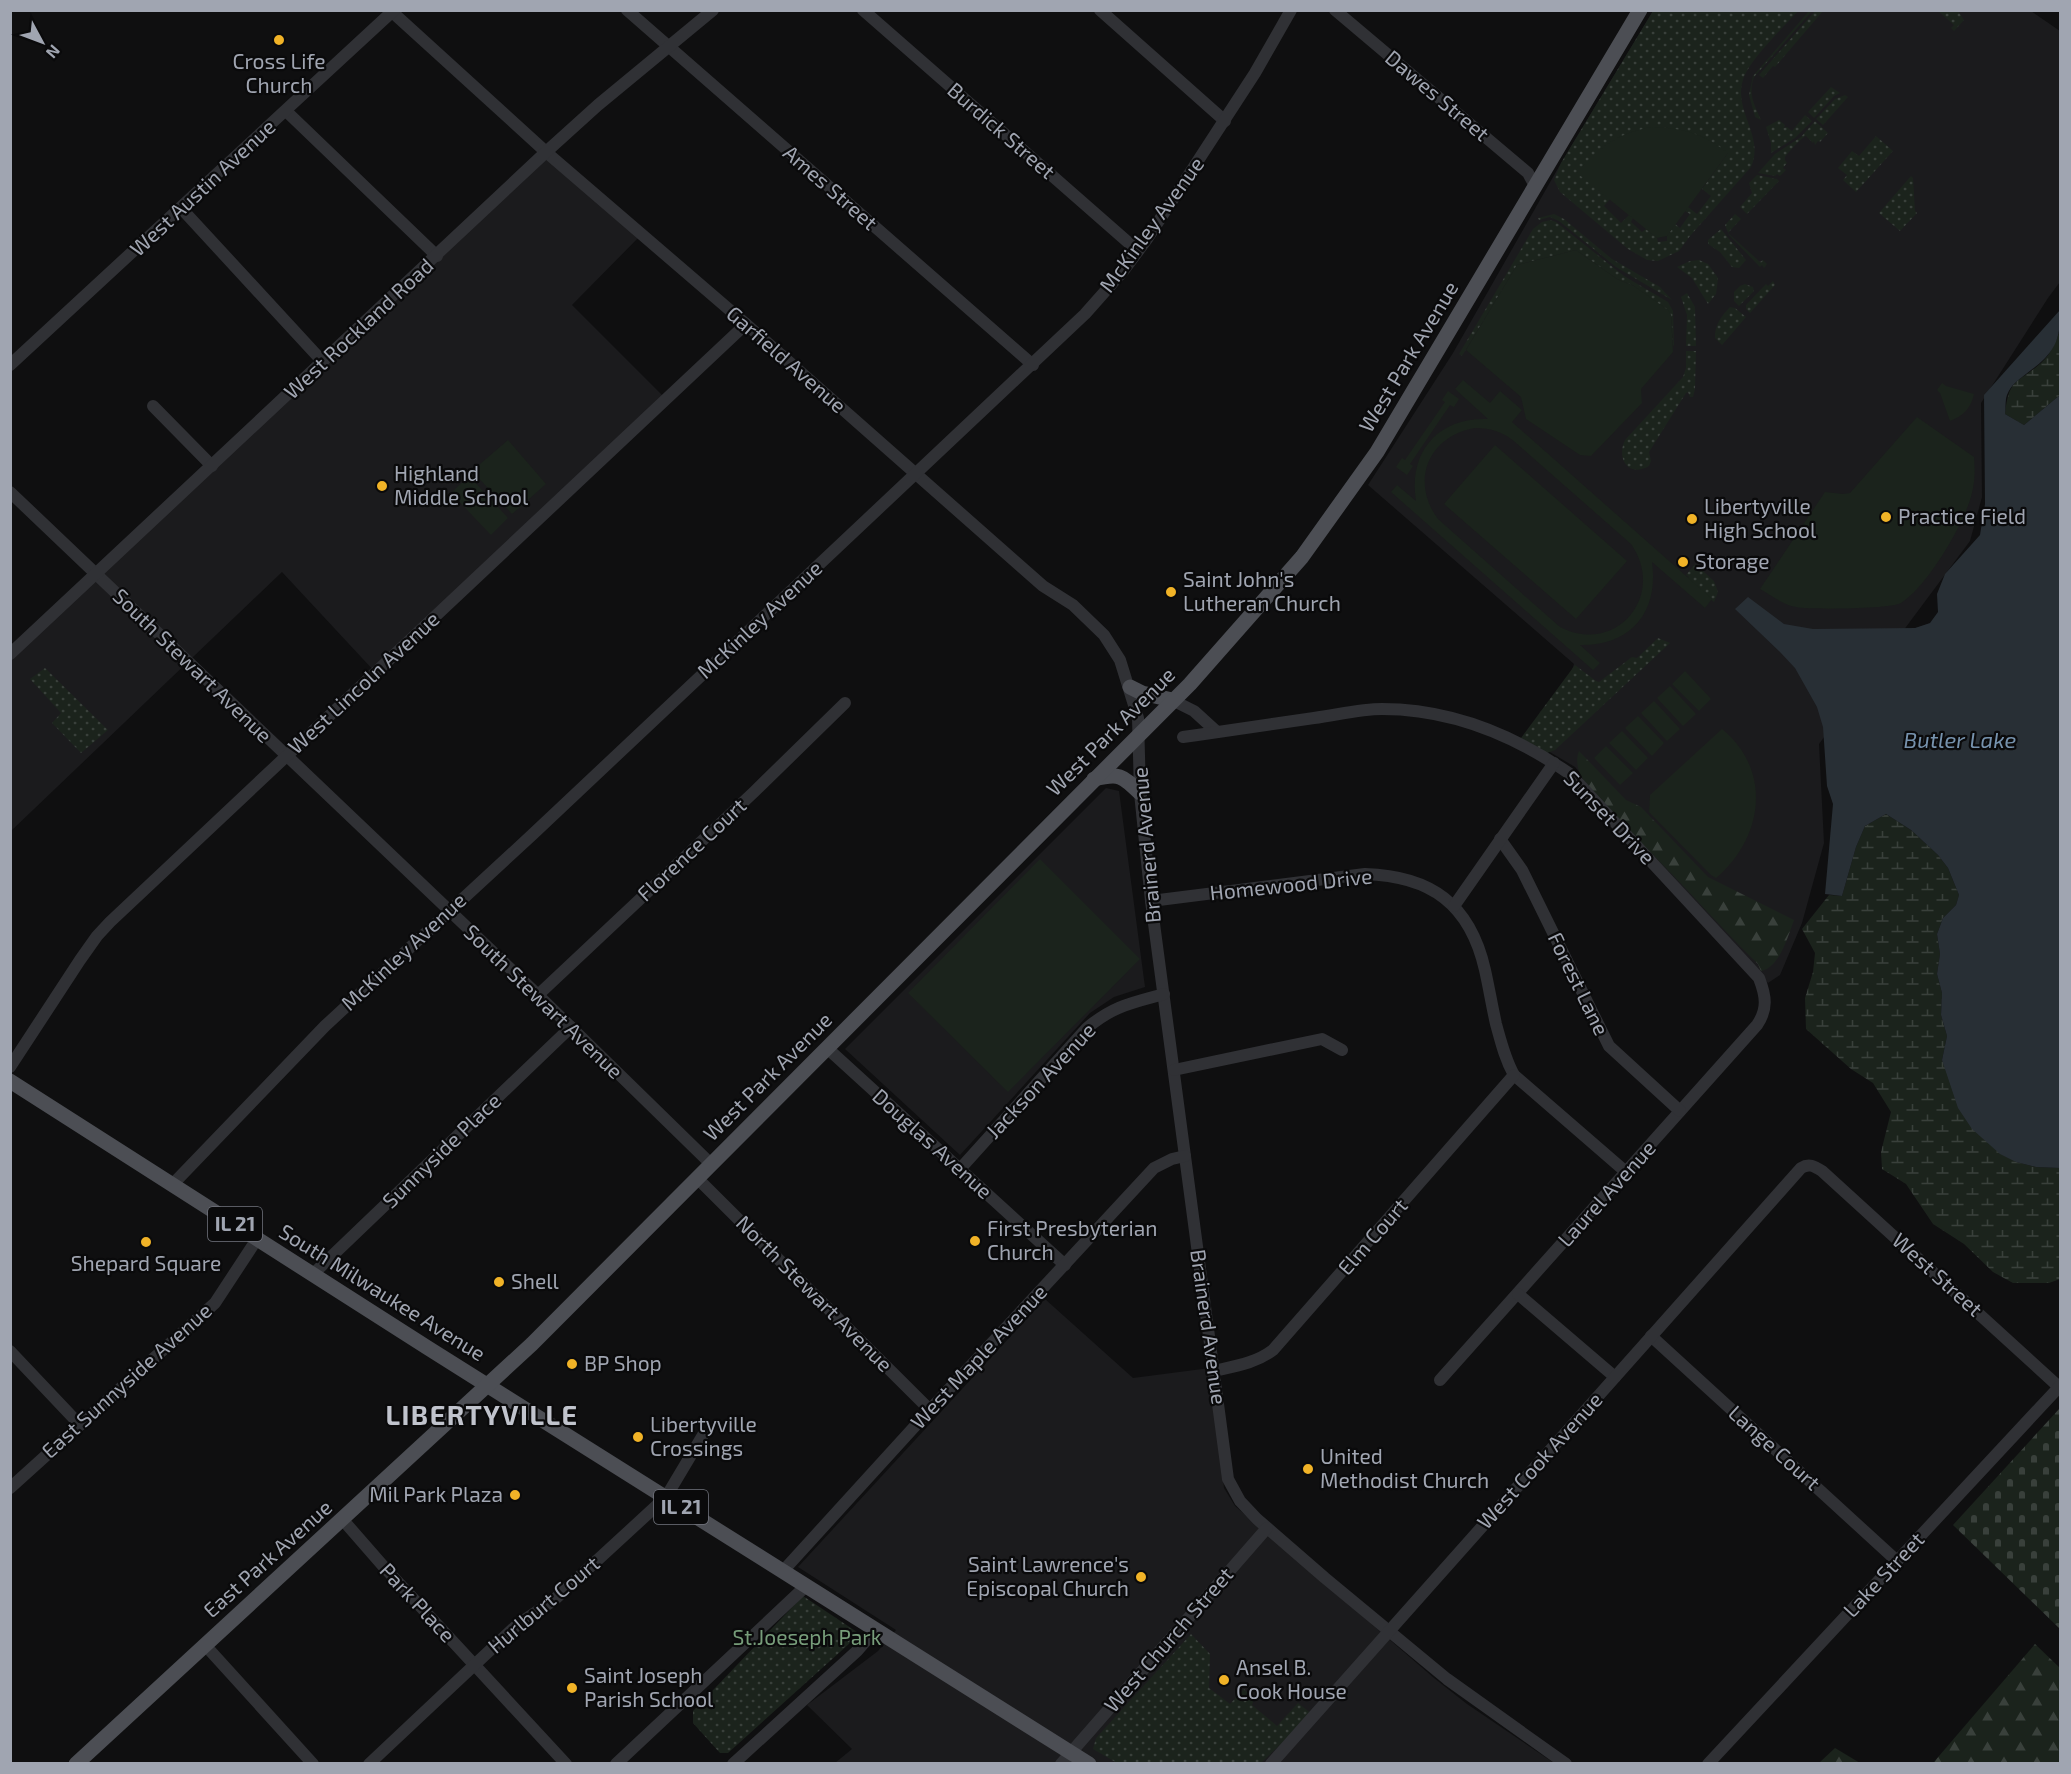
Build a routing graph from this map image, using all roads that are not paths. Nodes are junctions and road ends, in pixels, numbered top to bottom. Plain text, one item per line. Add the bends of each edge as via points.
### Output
1 (627, 10) edge
2 (713, 10) edge
3 (863, 10) edge
4 (1100, 10) edge
5 (1291, 10) edge
6 (1335, 10) edge
7 (1640, 10) edge
8 (392, 11) edge
9 (668, 46) junction
10 (286, 111) junction
11 (1225, 122) junction
12 (546, 152) junction
13 (1535, 186) junction
14 (181, 208) junction
15 (1138, 251) junction
16 (437, 255) junction
17 (746, 324) junction
18 (323, 362) junction
19 (10, 365) edge
20 (1033, 365) junction
21 (153, 406) dead end
22 (212, 466) junction
23 (916, 474) junction
24 (10, 492) edge
25 (96, 574) junction
26 (10, 654) edge
27 (1190, 684) junction
28 (1130, 687) junction
29 (1172, 700) junction
30 (845, 703) dead end
31 (1194, 711) junction
32 (1217, 732) junction
33 (1138, 734) junction
34 (1183, 737) dead end
35 (287, 756) junction
36 (1554, 763) junction
37 (1094, 779) junction
38 (1140, 793) junction
39 (1500, 839) junction
40 (1151, 901) junction
41 (1454, 906) junction
42 (448, 910) junction
43 (1164, 994) junction
44 (538, 995) junction
45 (1766, 1004) joint
46 (571, 1027) junction
47 (826, 1048) junction
48 (1342, 1050) dead end
49 (10, 1067) edge
50 (1174, 1070) junction
51 (1515, 1075) junction
52 (10, 1081) edge
53 (1680, 1111) junction
54 (1185, 1156) junction
55 (711, 1164) junction
56 (1813, 1165) joint
57 (960, 1169) junction
58 (1626, 1173) junction
59 (697, 1178) junction
60 (173, 1184) junction
61 (257, 1239) junction
62 (1065, 1265) junction
63 (312, 1275) junction
64 (1518, 1294) junction
65 (1651, 1336) junction
66 (10, 1351) edge
67 (1214, 1371) junction
68 (1615, 1377) junction
69 (1440, 1380) dead end
70 (488, 1386) junction
71 (2060, 1386) edge
72 (930, 1410) junction
73 (80, 1425) junction
74 (703, 1435) dead end
75 (10, 1488) edge
76 (666, 1497) junction
77 (343, 1520) junction
78 (1267, 1528) junction
79 (1897, 1561) junction
80 (783, 1571) junction
81 (806, 1586) junction
82 (876, 1629) junction
83 (1390, 1631) junction
84 (204, 1646) junction
85 (474, 1665) junction
86 (1066, 1758) edge
87 (737, 1762) edge
88 (76, 1764) edge
89 (313, 1764) edge
90 (369, 1764) edge
91 (566, 1764) edge
92 (616, 1764) edge
93 (1089, 1764) edge
94 (1271, 1764) edge
95 (1566, 1764) edge
96 (1708, 1764) edge

1 - 9 street, Ames Street
2 - 9 street, West Rockland Road
3 - 15 street, Burdick Street
4 - 11 street
5 - 11 street, McKinley Avenue
6 - 13 street, Dawes Street via 1528,173
7 - 13 main road, West Park Avenue
8 - 10 street, West Austin Avenue
8 - 12 street, Garfield Avenue
9 - 12 street, West Rockland Road
9 - 20 street, Ames Street
10 - 14 street, West Austin Avenue
10 - 16 street
11 - 15 street, McKinley Avenue
12 - 16 street, West Rockland Road
12 - 17 street, Garfield Avenue
13 - 27 main road, West Park Avenue via 1377,452 1302,557
14 - 18 street
14 - 19 street, West Austin Avenue
15 - 20 street, McKinley Avenue via 1085,314
16 - 18 street, West Rockland Road
17 - 23 street, Garfield Avenue
17 - 35 street, West Lincoln Avenue
18 - 22 street, West Rockland Road
20 - 23 street, McKinley Avenue
21 - 22 street
22 - 25 street, West Rockland Road
23 - 28 street, Garfield Avenue via 1104,635 1120,660
23 - 42 street, McKinley Avenue
24 - 25 street, South Stewart Avenue
25 - 26 street, West Rockland Road
25 - 35 street, South Stewart Avenue
27 - 29 main road, West Park Avenue
27 - 31 street
28 - 29 main road
28 - 33 street, Garfield Avenue
29 - 31 street
29 - 33 main road, West Park Avenue
30 - 44 street, Florence Court
31 - 32 street
32 - 34 street, Sunset Drive
32 - 36 street, Sunset Drive via 1382,709 1427,712 1474,723
33 - 37 main road, West Park Avenue
33 - 38 street, Brainerd Avenue
35 - 42 street, South Stewart Avenue
35 - 49 street, West Lincoln Avenue via 98,936
36 - 39 street
36 - 45 street, Sunset Drive via 1570,774 1740,956 1759,978
37 - 38 main road via 1121,776
37 - 47 main road, West Park Avenue
38 - 40 street, Brainerd Avenue
39 - 41 street
39 - 53 street, Forest Lane via 1522,870 1609,1046
40 - 41 street, Homewood Drive via 1365,874 1402,877 1421,884
40 - 43 street, Brainerd Avenue
41 - 51 street, Homewood Drive via 1468,924 1485,968 1504,1053
42 - 44 street, South Stewart Avenue
42 - 60 street, McKinley Avenue via 324,1026
43 - 50 street, Brainerd Avenue
43 - 57 street, Jackson Avenue via 1114,1008 1087,1028
44 - 46 street, South Stewart Avenue
45 - 53 street, Laurel Avenue via 1757,1025
46 - 55 street, South Stewart Avenue
46 - 63 street, Sunnyside Place
47 - 55 main road, West Park Avenue
47 - 57 street, Douglas Avenue
48 - 50 street via 1322,1039
50 - 54 street, Brainerd Avenue
51 - 58 street, Homewood Drive
51 - 67 street, Elm Court via 1274,1350 1251,1363
52 - 60 main road, South Milwaukee Avenue / IL 21
53 - 58 street, Laurel Avenue
54 - 62 street, West Maple Avenue via 1154,1168
54 - 67 street, Brainerd Avenue
55 - 59 main road, West Park Avenue
56 - 65 street, West Cook Avenue via 1801,1168
56 - 71 street, West Street
57 - 62 street, Douglas Avenue
58 - 64 street, Laurel Avenue
59 - 70 main road, West Park Avenue
59 - 72 street, North Stewart Avenue
60 - 61 main road, South Milwaukee Avenue / IL 21
61 - 63 main road, South Milwaukee Avenue / IL 21
61 - 73 street, East Sunnyside Avenue via 214,1303
62 - 72 street, West Maple Avenue
63 - 70 main road, South Milwaukee Avenue / IL 21
64 - 68 street
64 - 69 street, Laurel Avenue
65 - 68 street, West Cook Avenue
65 - 79 street, Lange Court
66 - 73 street
67 - 78 street, Brainerd Avenue via 1228,1479 1240,1501
68 - 83 street, West Cook Avenue
70 - 76 main road, IL 21
70 - 77 main road, East Park Avenue
71 - 79 street, Lake Street
72 - 80 street, West Maple Avenue
73 - 75 street, East Sunnyside Avenue
74 - 76 street, Hurlburt Court
76 - 80 main road, IL 21
76 - 85 street, Hurlburt Court via 554,1600 517,1625
77 - 84 main road, East Park Avenue
77 - 85 street, Park Place
78 - 83 street, Brainerd Avenue
78 - 86 street, West Church Street
79 - 96 street, Lake Street
80 - 81 main road, IL 21
81 - 82 main road, IL 21
81 - 92 street
82 - 86 main road, IL 21
82 - 87 street
83 - 94 street, West Cook Avenue
83 - 95 street, Brainerd Avenue via 1447,1679
84 - 88 main road, East Park Avenue
84 - 89 street
85 - 90 street, Hurlburt Court
85 - 91 street, Park Place
86 - 93 main road, IL 21

